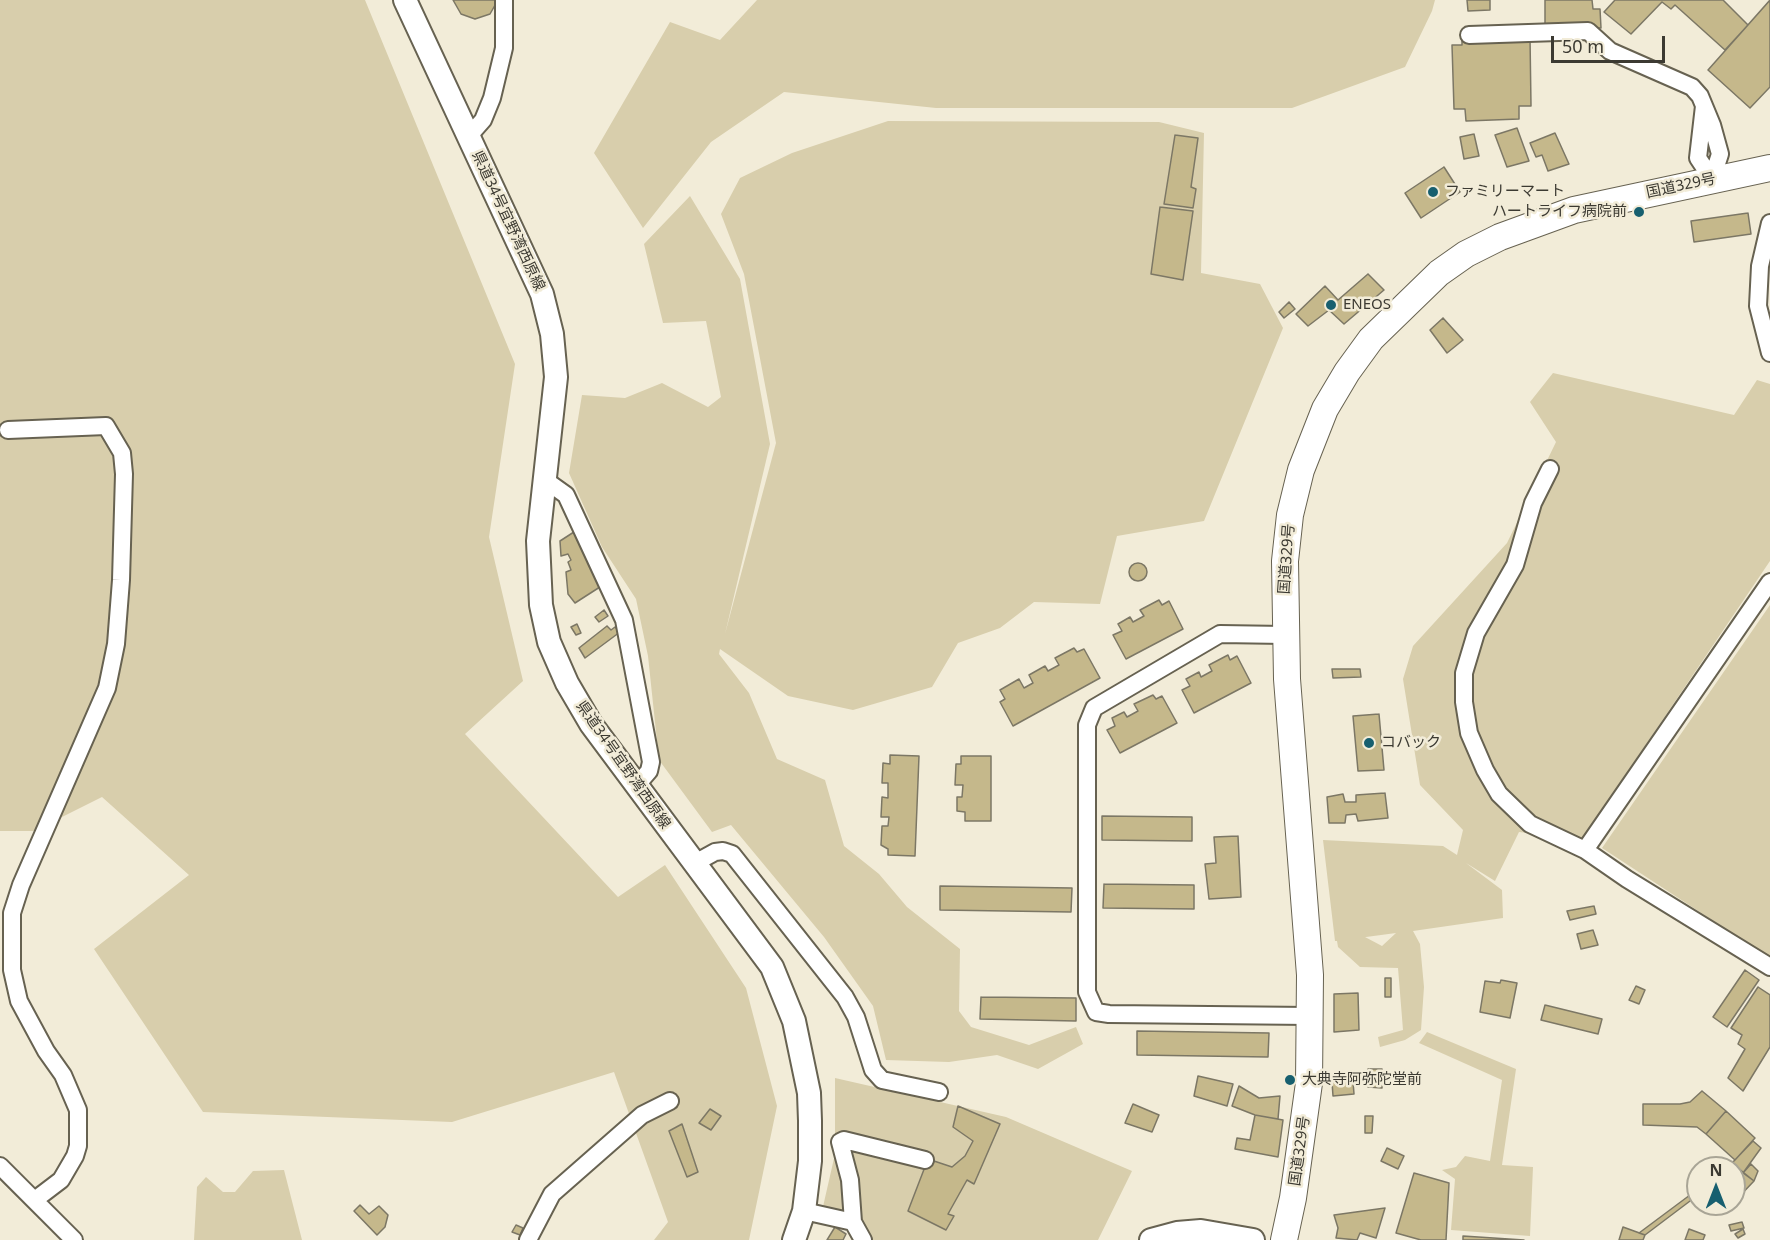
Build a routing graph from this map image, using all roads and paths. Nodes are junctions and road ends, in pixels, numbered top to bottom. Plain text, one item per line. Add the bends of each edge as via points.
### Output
1 (405, 0) edge
2 (504, 0) edge
3 (1469, 35) dead end
4 (468, 137) junction
5 (1770, 168) edge
6 (1712, 179) junction
7 (1770, 224) edge
8 (1770, 352) edge
9 (8, 430) dead end
10 (1550, 469) dead end
11 (545, 480) junction
12 (1770, 582) edge
13 (1285, 635) junction
14 (636, 786) junction
15 (1585, 850) junction
16 (695, 863) junction
17 (1770, 967) edge
18 (1310, 1016) junction
19 (939, 1092) dead end
20 (670, 1101) dead end
21 (925, 1160) dead end
22 (0, 1166) edge
23 (36, 1199) junction
24 (804, 1211) junction
25 (853, 1222) junction
26 (74, 1240) edge
27 (528, 1240) edge
28 (794, 1240) edge
29 (863, 1240) edge
30 (1151, 1240) edge
31 (1253, 1240) edge
32 (1284, 1240) edge

1 - 4 main road, 県道34号宜野湾西原線
2 - 4 street via 504,48 492,98 483,120
3 - 6 street via 1588,31 1610,51 1692,87 1704,106 1698,158
4 - 11 main road, 県道34号宜野湾西原線 via 542,294 552,334 556,377
5 - 6 highway, 国道329号
6 - 13 highway, 国道329号 via 1574,210 1500,237 1439,273 1371,339 1325,409 1302,470 1290,515 1285,561
7 - 8 street via 1760,266 1758,306
9 - 23 street via 106,426 122,453 124,474 116,644 107,688 12,913 12,970 20,1001 63,1075 78,1110 75,1156 61,1180
10 - 15 street via 1533,503 1515,565 1476,633 1464,673 1464,702 1469,733 1499,794 1530,824
11 - 14 main road, 県道34号宜野湾西原線 via 538,576 549,642 591,724
11 - 14 street via 566,495 624,620 651,762 649,771
12 - 15 street
13 - 18 highway, 国道329号
13 - 18 street via 1220,634 1094,708 1087,725 1087,992 1096,1012 1109,1014
14 - 16 main road, 県道34号宜野湾西原線
15 - 17 street
16 - 19 street via 715,852 732,854 845,997 856,1017 873,1070 882,1080
16 - 24 main road, 県道34号宜野湾西原線 via 771,967 794,1021 810,1121
18 - 32 highway, 国道329号 via 1309,1083
20 - 27 street via 642,1115 552,1194
21 - 25 street via 840,1142 850,1180
22 - 23 street
23 - 26 street
24 - 25 street
24 - 28 main road, 県道34号宜野湾西原線
25 - 29 street
30 - 31 main road via 1201,1231

